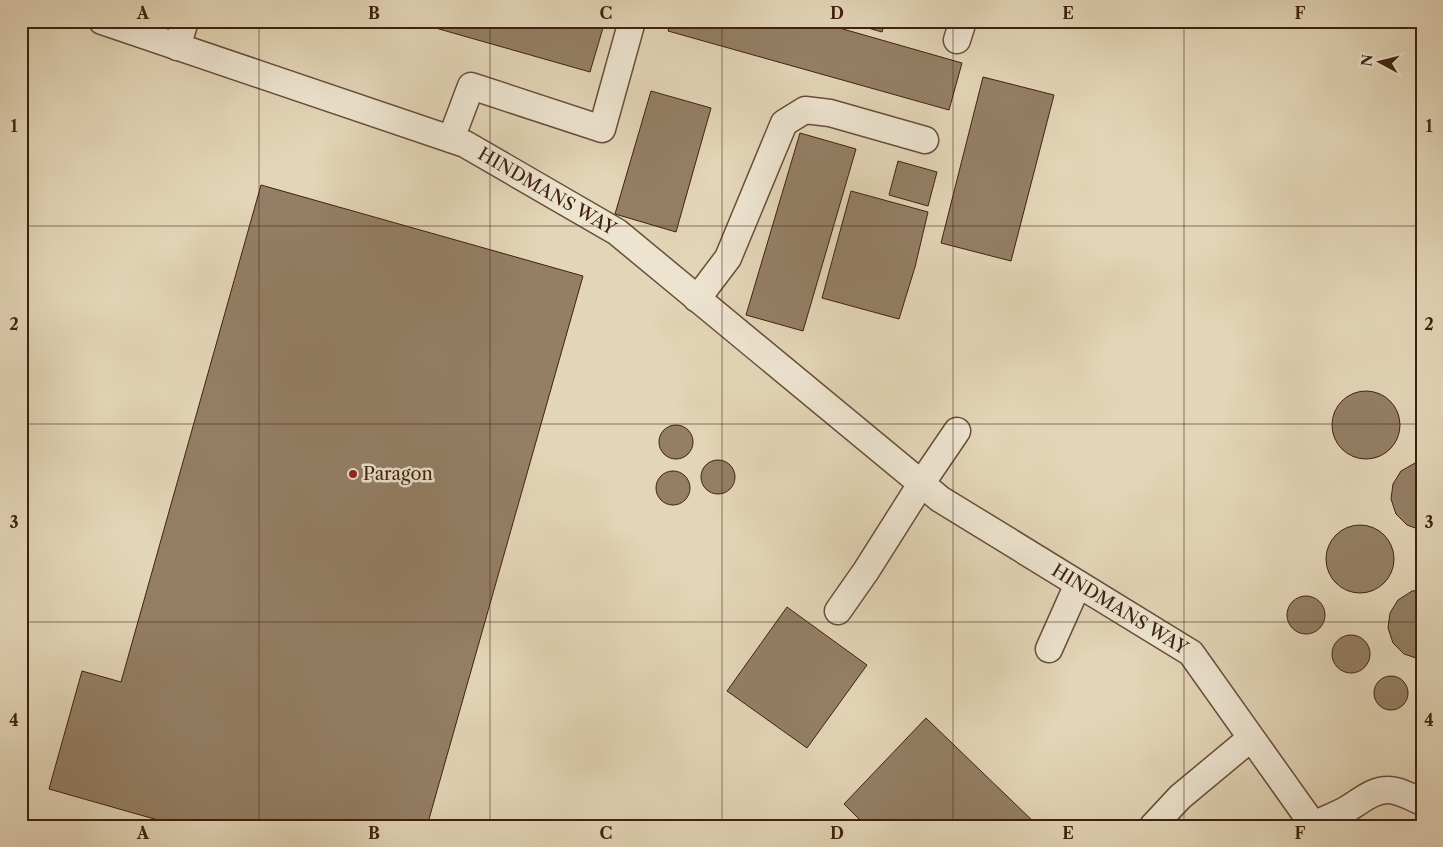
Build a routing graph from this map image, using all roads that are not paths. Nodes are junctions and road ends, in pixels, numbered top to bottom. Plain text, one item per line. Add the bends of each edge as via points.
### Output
1 (102, 21) edge
2 (185, 21) edge
3 (632, 21) edge
4 (177, 47) junction
5 (451, 139) junction
6 (925, 140) dead end
7 (697, 299) junction
8 (958, 431) dead end
9 (921, 484) junction
10 (1078, 584) junction
11 (838, 611) dead end
12 (1049, 649) dead end
13 (1251, 738) junction
14 (1422, 802) edge
15 (1313, 825) edge
16 (1153, 826) edge

1 - 4 street, HINDMANS WAY
2 - 4 street
3 - 5 street via 602,129 471,86
4 - 5 street, HINDMANS WAY
5 - 7 street, HINDMANS WAY via 465,144 616,232
6 - 7 street via 830,113 805,110 784,123 728,258
7 - 9 street, HINDMANS WAY
8 - 9 street
9 - 10 street, HINDMANS WAY
9 - 11 street
10 - 12 street
10 - 13 street, HINDMANS WAY via 1191,653
13 - 15 street, HINDMANS WAY
13 - 16 street via 1180,796
14 - 15 street via 1399,792 1380,791

